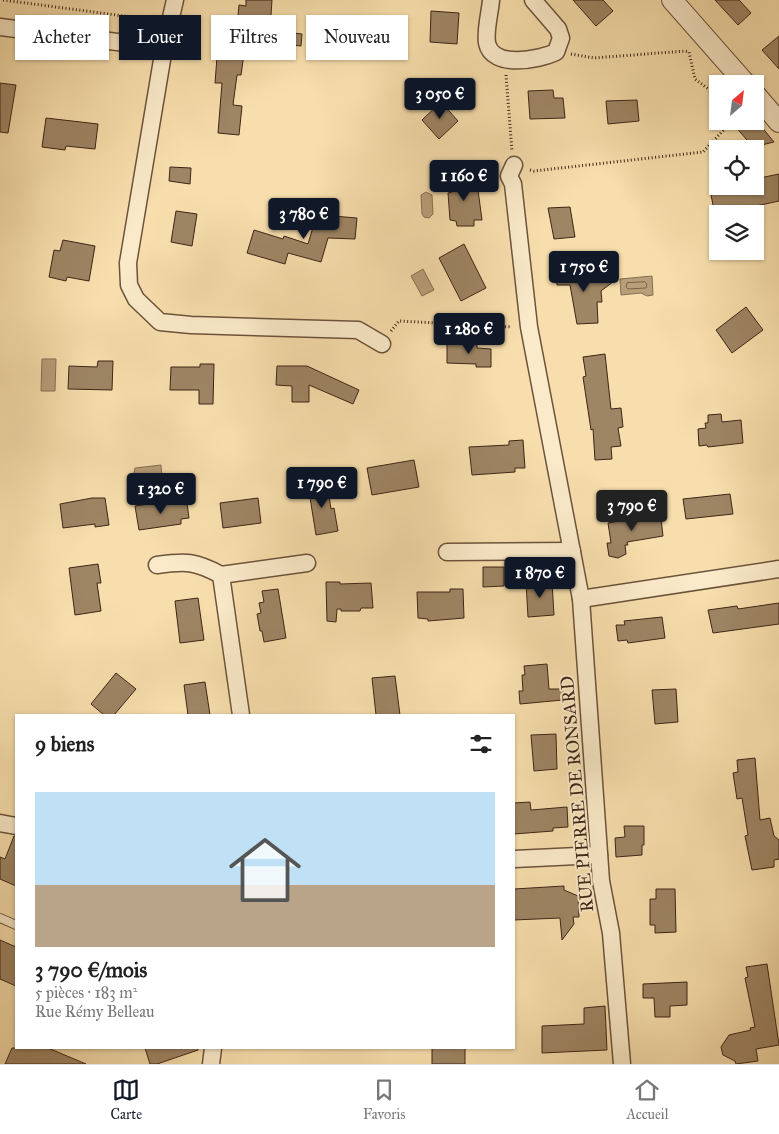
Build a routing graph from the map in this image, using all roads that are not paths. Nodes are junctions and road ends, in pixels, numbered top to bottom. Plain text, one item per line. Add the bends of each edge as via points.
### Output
1 (175, 0) edge
2 (491, 0) edge
3 (533, 0) edge
4 (672, 0) edge
5 (172, 15) edge
6 (0, 27) edge
7 (119, 42) edge
8 (162, 60) edge
9 (738, 75) edge
10 (764, 104) edge
11 (779, 122) edge
12 (514, 165) road end
13 (382, 344) road end
14 (572, 551) junction
15 (447, 552) dead end
16 (307, 563) dead end
17 (157, 565) dead end
18 (779, 568) edge
19 (221, 575) junction
20 (581, 599) junction
21 (241, 714) edge
22 (0, 823) edge
23 (15, 826) edge
24 (599, 855) junction
25 (515, 859) edge
26 (0, 918) edge
27 (15, 925) edge
28 (213, 1049) edge
29 (211, 1064) edge
30 (622, 1064) edge

1 - 5 street
2 - 3 street via 487,42 491,51 507,60 556,52 561,38 558,29
4 - 9 street
6 - 7 street
8 - 13 street via 128,263 129,285 136,299 160,322 358,330
10 - 11 street
12 - 14 street, RUE PIERRE DE RONSARD via 509,176 513,184 529,327
14 - 15 street
14 - 20 street, RUE PIERRE DE RONSARD
16 - 19 street
17 - 19 street via 183,561 203,565
18 - 20 street
19 - 21 street
20 - 24 street, RUE PIERRE DE RONSARD
22 - 23 street
24 - 25 street
24 - 30 street, RUE PIERRE DE RONSARD
26 - 27 lane
28 - 29 street

